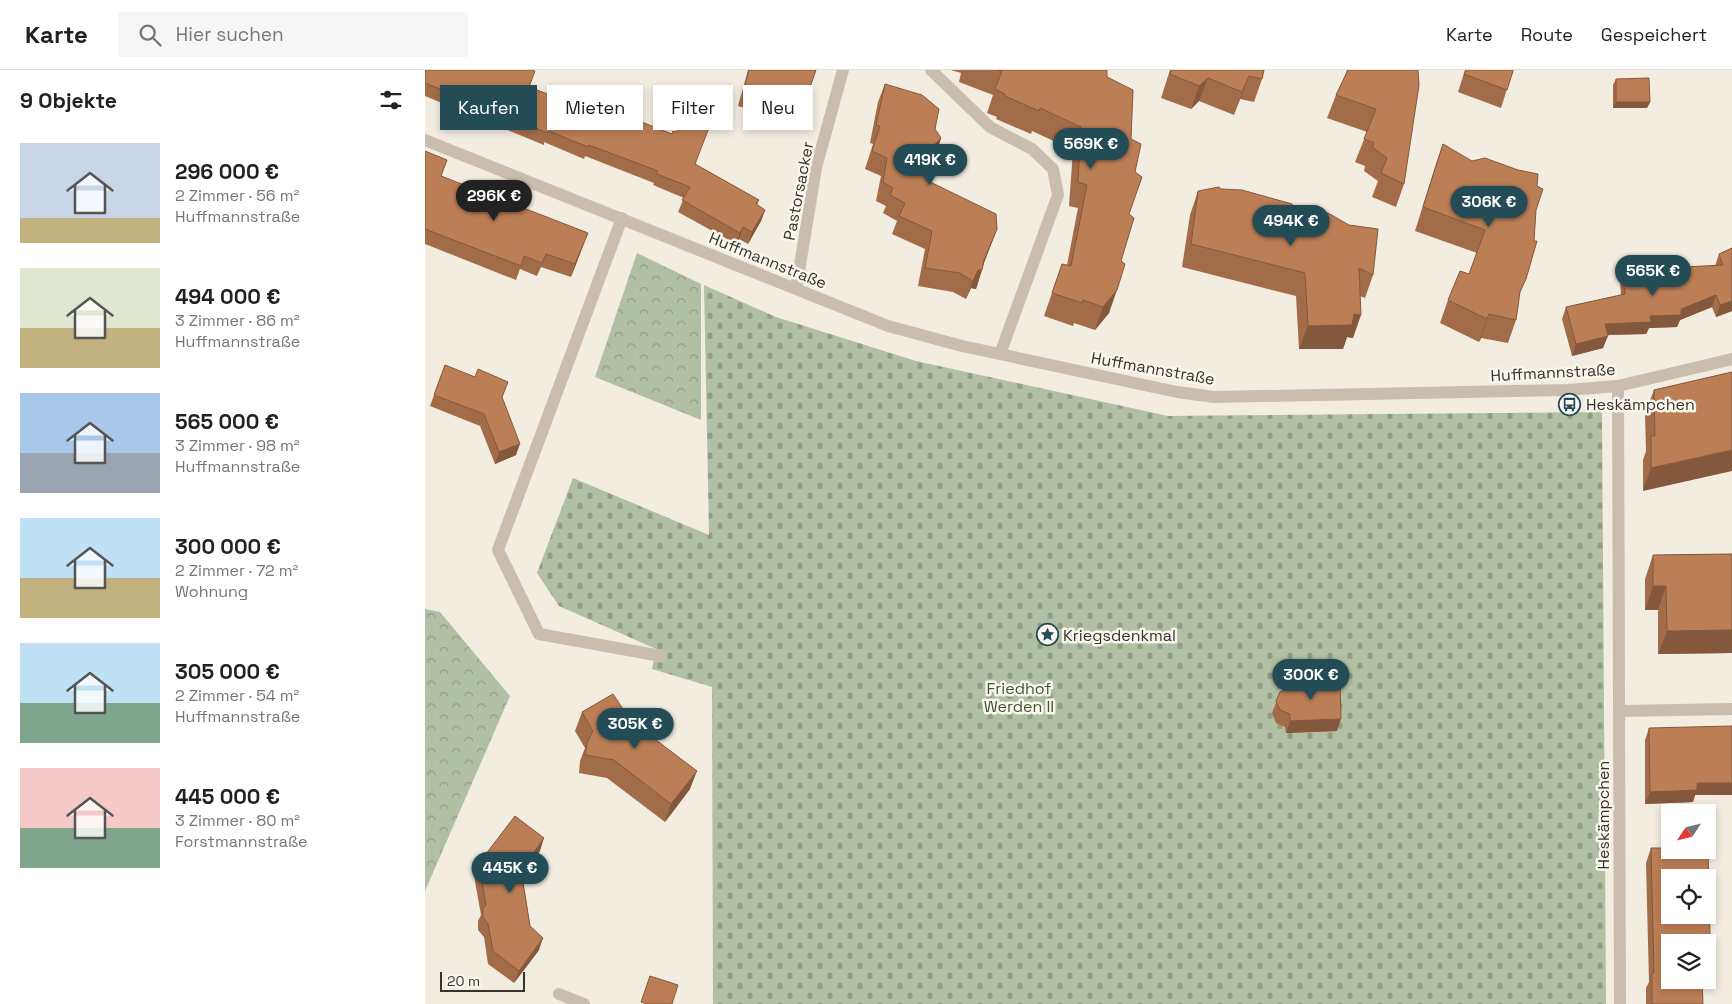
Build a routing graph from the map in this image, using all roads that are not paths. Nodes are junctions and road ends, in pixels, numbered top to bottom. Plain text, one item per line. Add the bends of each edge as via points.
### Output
1 (843, 70) edge
2 (931, 70) edge
3 (425, 140) edge
4 (622, 218) junction
5 (796, 290) junction
6 (1000, 354) junction
7 (1732, 359) edge
8 (1617, 386) junction
9 (661, 656) dead end
10 (1732, 709) edge
11 (1619, 711) junction
12 (559, 994) dead end
13 (584, 1004) edge
14 (1620, 1004) edge

1 - 5 street, Pastorsacker via 816,168
2 - 6 street via 990,128 1032,150 1053,169 1058,196
3 - 4 street, Huffmannstraße
4 - 5 street, Huffmannstraße
4 - 9 street via 499,550 539,634
5 - 6 street, Huffmannstraße via 888,326
6 - 8 street, Huffmannstraße via 1214,397
7 - 8 street, Huffmannstraße
8 - 11 street, Heskämpchen
10 - 11 street
11 - 14 street, Heskämpchen
12 - 13 street

